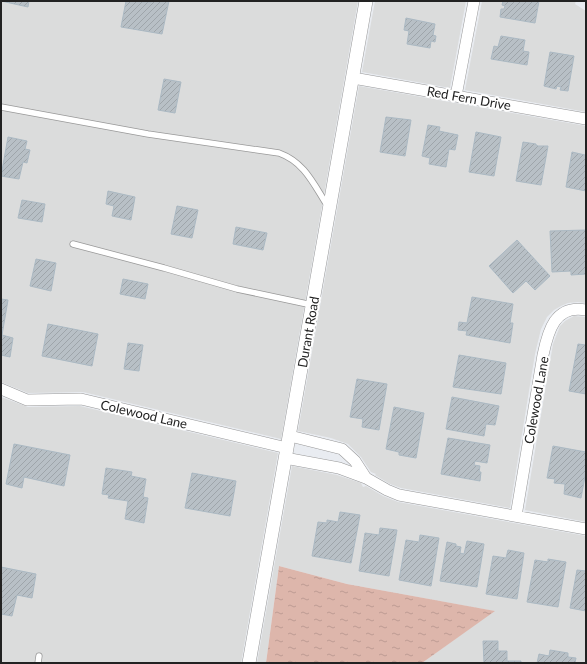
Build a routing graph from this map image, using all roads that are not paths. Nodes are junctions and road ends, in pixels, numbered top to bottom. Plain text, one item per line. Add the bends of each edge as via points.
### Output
1 (366, 1) edge
2 (474, 1) edge
3 (353, 78) junction
4 (456, 96) junction
5 (1, 107) edge
6 (586, 119) edge
7 (330, 209) junction
8 (73, 244) dead end
9 (313, 305) junction
10 (586, 310) edge
11 (1, 389) edge
12 (287, 447) junction
13 (366, 478) junction
14 (516, 516) junction
15 (586, 529) edge
16 (39, 656) dead end
17 (38, 663) edge
18 (249, 663) edge

1 - 3 street, Durant Road
2 - 4 street
3 - 4 street, Red Fern Drive
3 - 7 street, Durant Road
4 - 6 street, Red Fern Drive
5 - 7 lane via 148,134 279,153 298,163
7 - 9 street, Durant Road
8 - 9 lane via 237,289
9 - 12 street, Durant Road
10 - 14 street, Colewood Lane via 565,312 554,322 549,332
11 - 12 street, Colewood Lane via 27,400 81,399
12 - 13 street, Colewood Lane
12 - 13 street, Colewood Lane via 342,449 355,460
12 - 18 street, Durant Road
13 - 14 street, Colewood Lane via 399,495
14 - 15 street, Colewood Lane
16 - 17 lane

